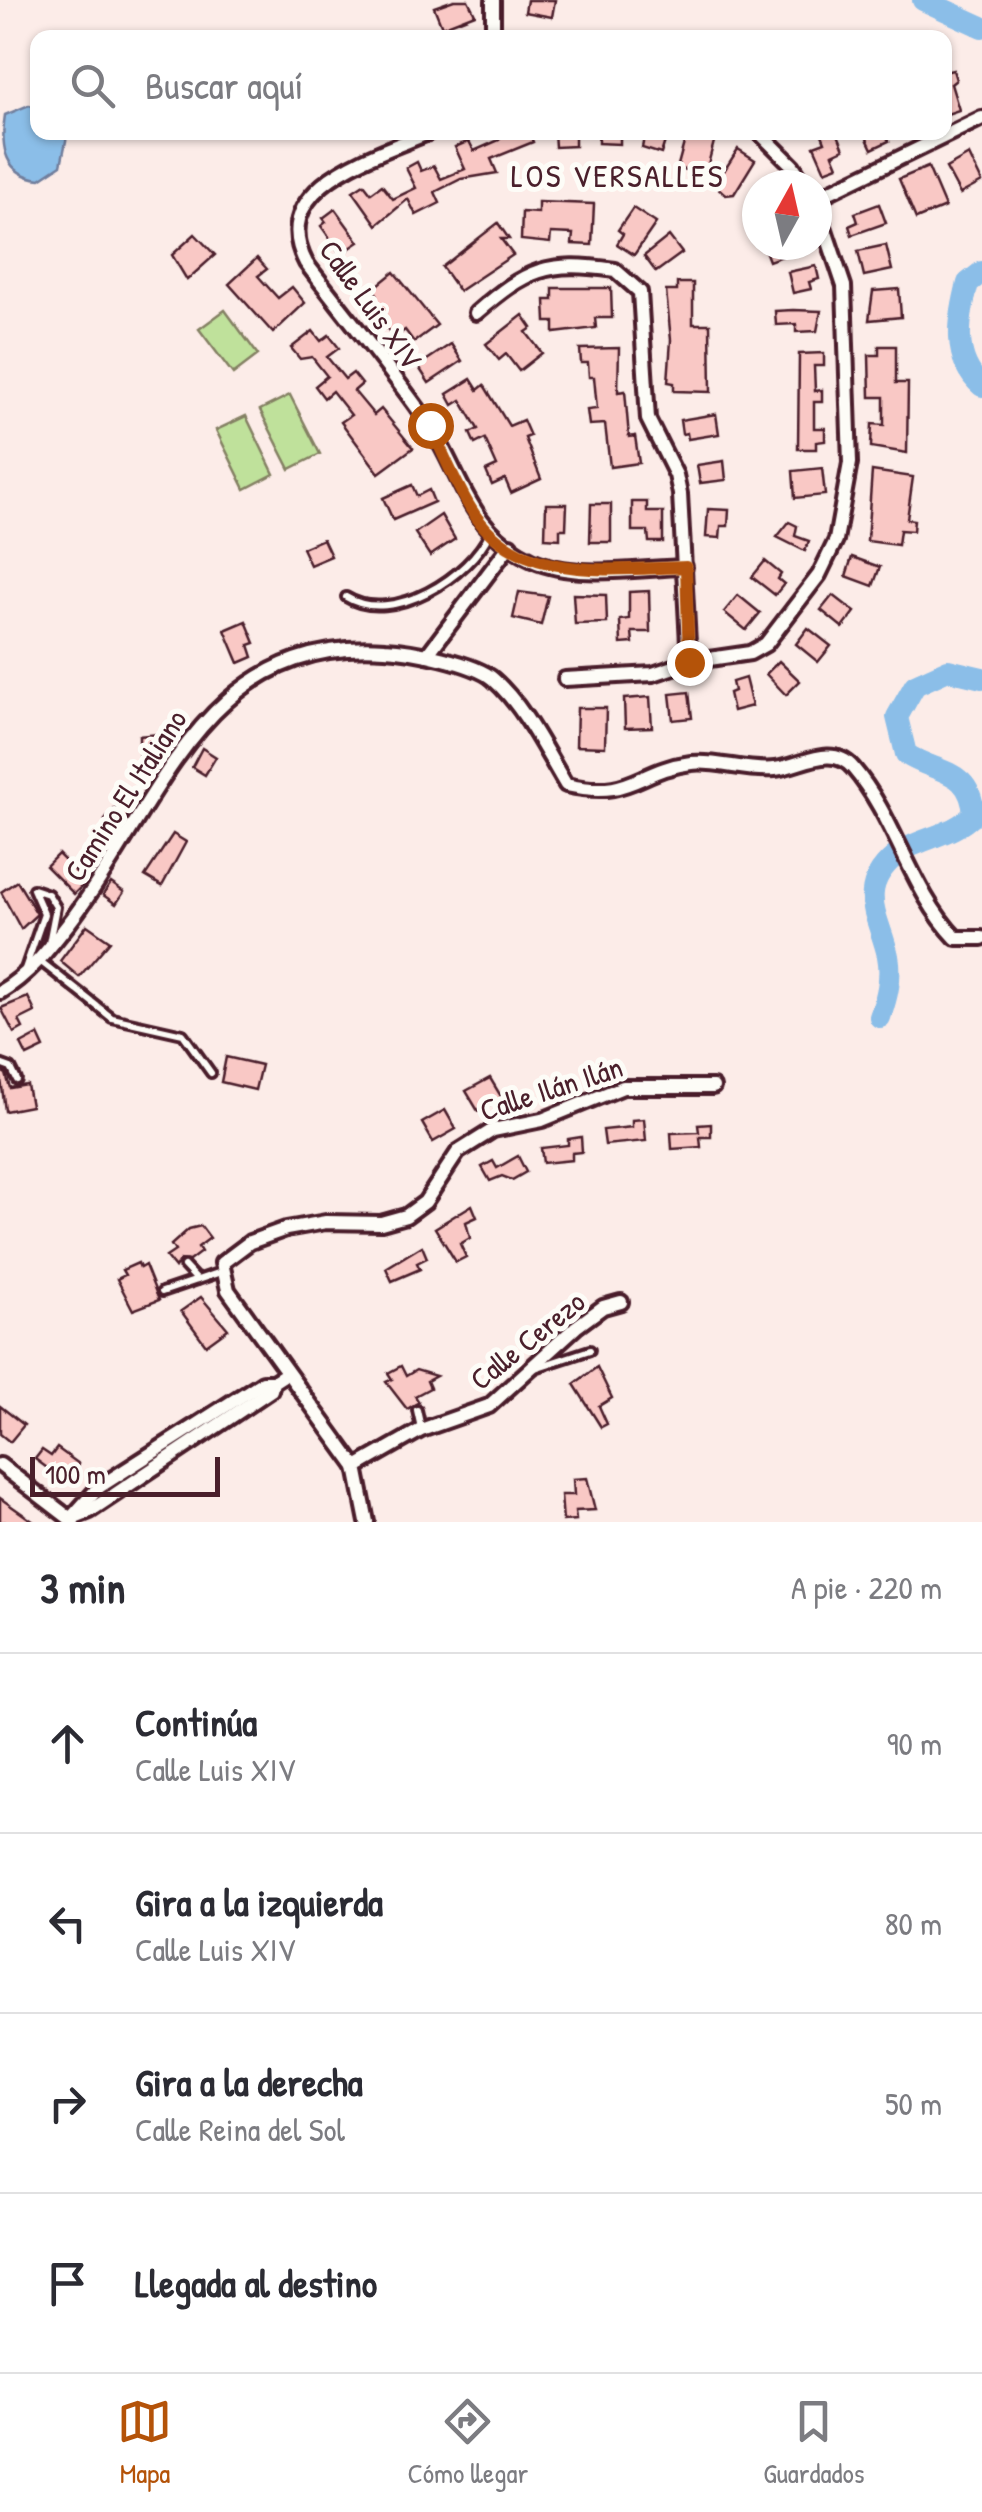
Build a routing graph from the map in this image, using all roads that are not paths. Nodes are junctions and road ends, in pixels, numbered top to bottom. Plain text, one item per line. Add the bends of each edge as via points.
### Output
1 (493, 0) edge
2 (493, 30) edge
3 (982, 118) edge
4 (952, 133) edge
5 (412, 140) edge
6 (768, 140) edge
7 (937, 140) edge
8 (796, 170) edge
9 (832, 191) edge
10 (832, 250) edge
11 (476, 313) dead end
12 (490, 531) junction
13 (510, 546) junction
14 (686, 567) junction
15 (346, 596) dead end
16 (427, 656) junction
17 (689, 662) junction
18 (565, 679) dead end
19 (982, 938) edge
20 (43, 958) junction
21 (23, 975) junction
22 (0, 992) edge
23 (0, 1064) edge
24 (211, 1073) dead end
25 (18, 1080) dead end
26 (713, 1087) dead end
27 (184, 1266) dead end
28 (221, 1272) junction
29 (197, 1280) junction
30 (162, 1292) dead end
31 (622, 1302) dead end
32 (590, 1350) dead end
33 (535, 1368) junction
34 (287, 1373) junction
35 (417, 1410) dead end
36 (421, 1430) junction
37 (0, 1465) edge
38 (356, 1467) junction
39 (72, 1520) edge
40 (368, 1522) edge

1 - 2 street
3 - 4 street
5 - 12 street, Calle Luis XIV via 319,185 300,214 298,248 430,425 473,513
6 - 8 street
7 - 9 street
10 - 17 street via 844,286 850,463 836,540 819,575 766,644 750,653
11 - 14 street via 513,282 546,268 602,268 631,280 644,307 648,420 676,475
12 - 13 street, Calle Luis XIV
12 - 15 lane via 482,551 413,601 382,608
13 - 14 street, Calle Luis XIV via 530,559 572,569
13 - 16 street
14 - 17 street
16 - 19 street, Camino El Italiano via 491,676 566,785 618,790 691,763 750,770 826,755 842,758 895,837 938,919 956,938
16 - 20 street, Camino El Italiano via 364,648 322,652 265,670 234,691 190,738
17 - 18 street via 652,674
20 - 21 street, Camino El Italiano
20 - 21 lane via 56,907 48,894 33,890 44,914
20 - 24 lane via 112,1018 182,1034
21 - 22 street, Camino El Italiano
23 - 25 lane
26 - 28 street, Calle Ilán Ilán via 623,1087 542,1120 493,1130 458,1152 425,1202 406,1216 286,1229 239,1248
27 - 29 lane
28 - 29 lane
28 - 34 street
29 - 30 lane
31 - 33 street, Calle Cerezo via 589,1317
32 - 33 lane
33 - 36 street, Calle Cerezo via 490,1406
34 - 38 street
34 - 39 street via 271,1390 103,1492 90,1511
35 - 36 lane
36 - 38 street, Calle Cerezo
37 - 39 street
38 - 40 street

